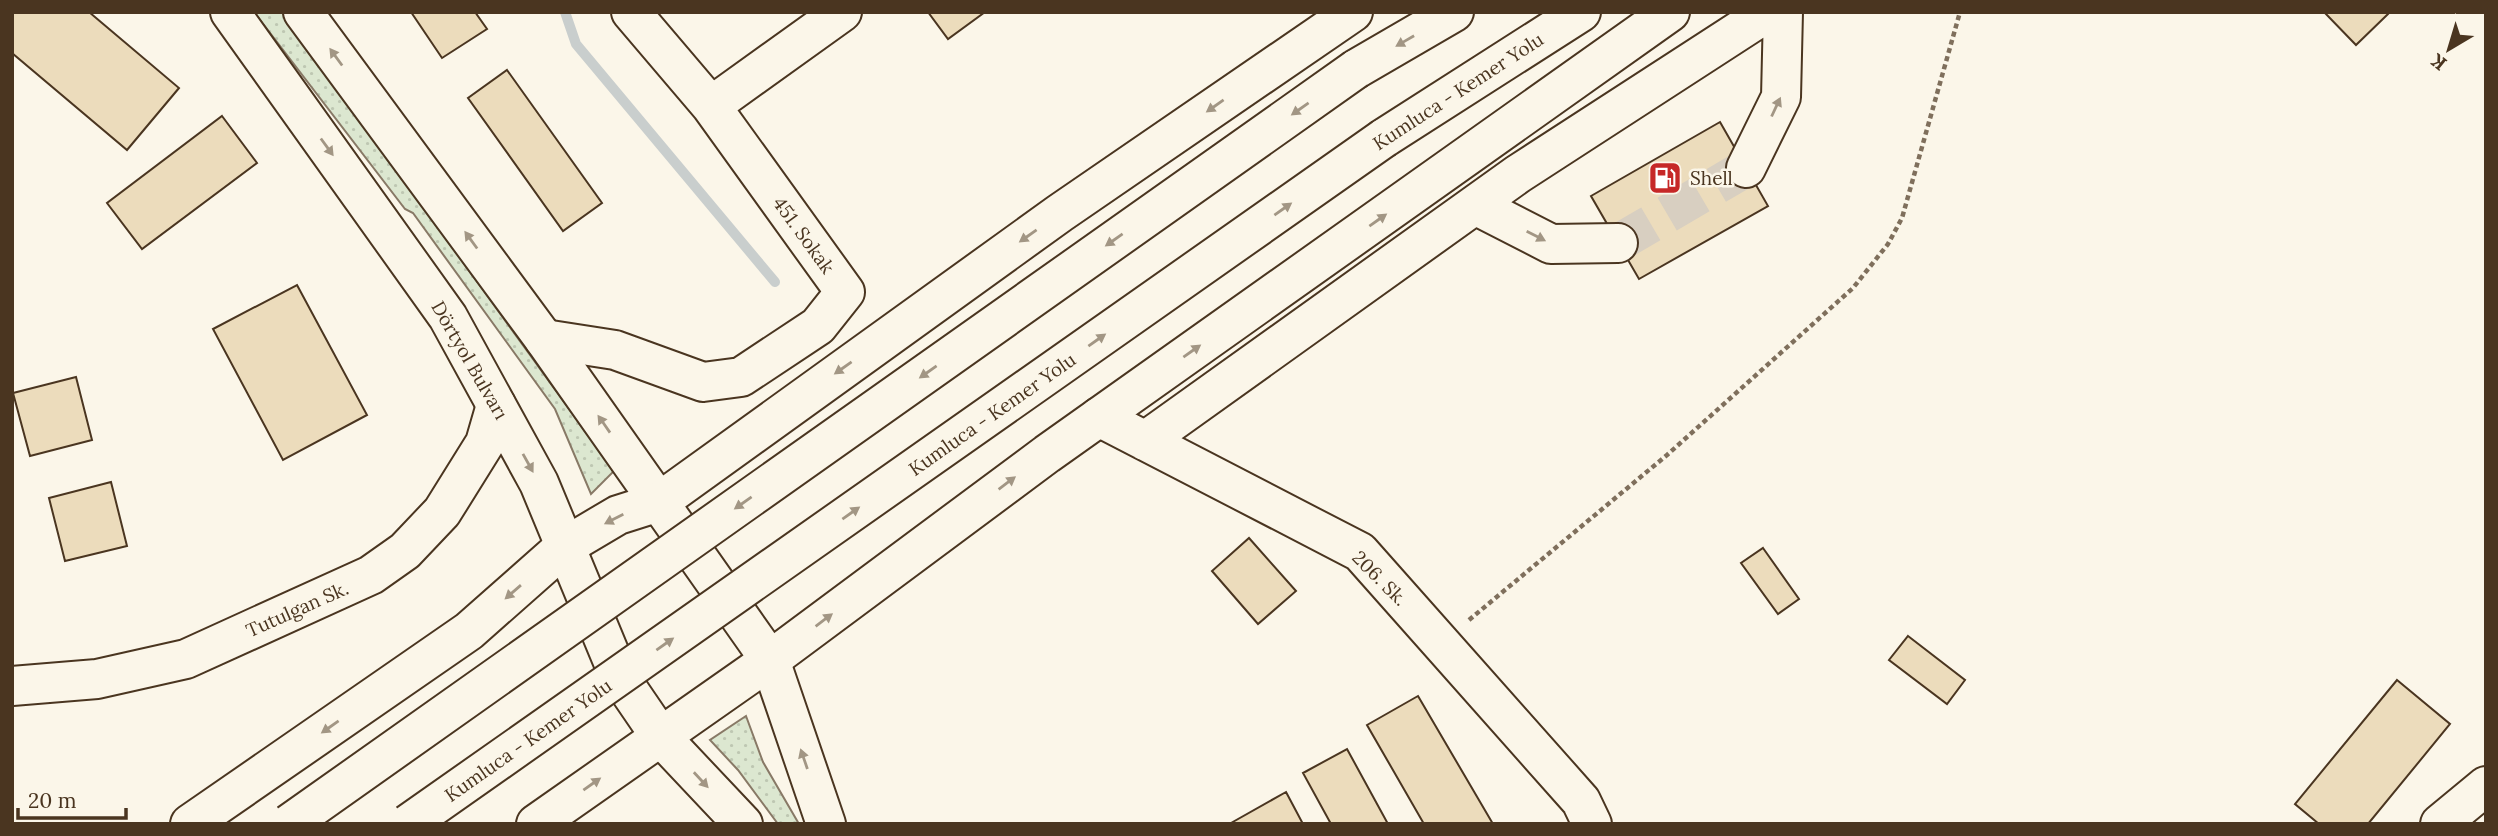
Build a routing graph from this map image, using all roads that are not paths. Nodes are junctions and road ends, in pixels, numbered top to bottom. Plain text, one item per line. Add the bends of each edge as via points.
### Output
1 (230, 12) edge
2 (303, 12) edge
3 (631, 12) edge
4 (842, 12) edge
5 (1353, 12) edge
6 (1454, 12) edge
7 (1581, 12) edge
8 (1670, 12) edge
9 (1768, 12) edge
10 (1783, 12) edge
11 (711, 106) junction
12 (1746, 168) tunnel mouth
13 (1475, 205) junction
14 (1618, 243) tunnel mouth
15 (544, 339) junction
16 (496, 405) junction
17 (1099, 417) junction
18 (1145, 441) junction
19 (659, 502) junction
20 (564, 547) junction
21 (770, 660) junction
22 (12, 686) edge
23 (660, 736) junction
24 (2486, 786) edge
25 (190, 824) edge
26 (289, 824) edge
27 (408, 824) edge
28 (536, 824) edge
29 (743, 824) edge
30 (826, 824) edge
31 (1592, 824) edge
32 (2440, 824) edge

1 -> 16 main road, Dörtyol Bulvarı via 449,317
15 -> 2 main road
3 - 11 main road, 451. Sokak
4 - 11 main road
5 -> 19 main road via 1049,221
6 -> 26 main road, bridge via 1356,69
27 -> 7 main road, Kumluca - Kemer Yolu, bridge via 1384,138
17 -> 8 main road
9 - 13 main road
12 -> 10 main road via 1781,97
11 - 15 main road, 451. Sokak via 845,292 818,326 741,377 703,382 615,350
13 -> 14 main road via 1551,244
13 - 18 main road
19 -> 15 main road
16 -> 20 main road, Dörtyol Bulvarı via 539,483
16 - 22 main road, Tutulgan Sk. via 485,443 442,512 405,551 371,575 186,659 97,679
17 - 18 main road, 206. Sk.
21 -> 17 main road
18 - 31 main road, 206. Sk. via 1360,552 1581,801
19 -> 20 main road via 618,515
19 - 21 main road
20 - 23 main road, Dörtyol Bulvarı via 619,676
20 -> 25 main road via 468,631
21 - 23 main road
30 -> 21 main road
28 -> 23 main road
23 -> 29 main road, Dörtyol Bulvarı
24 - 32 main road

